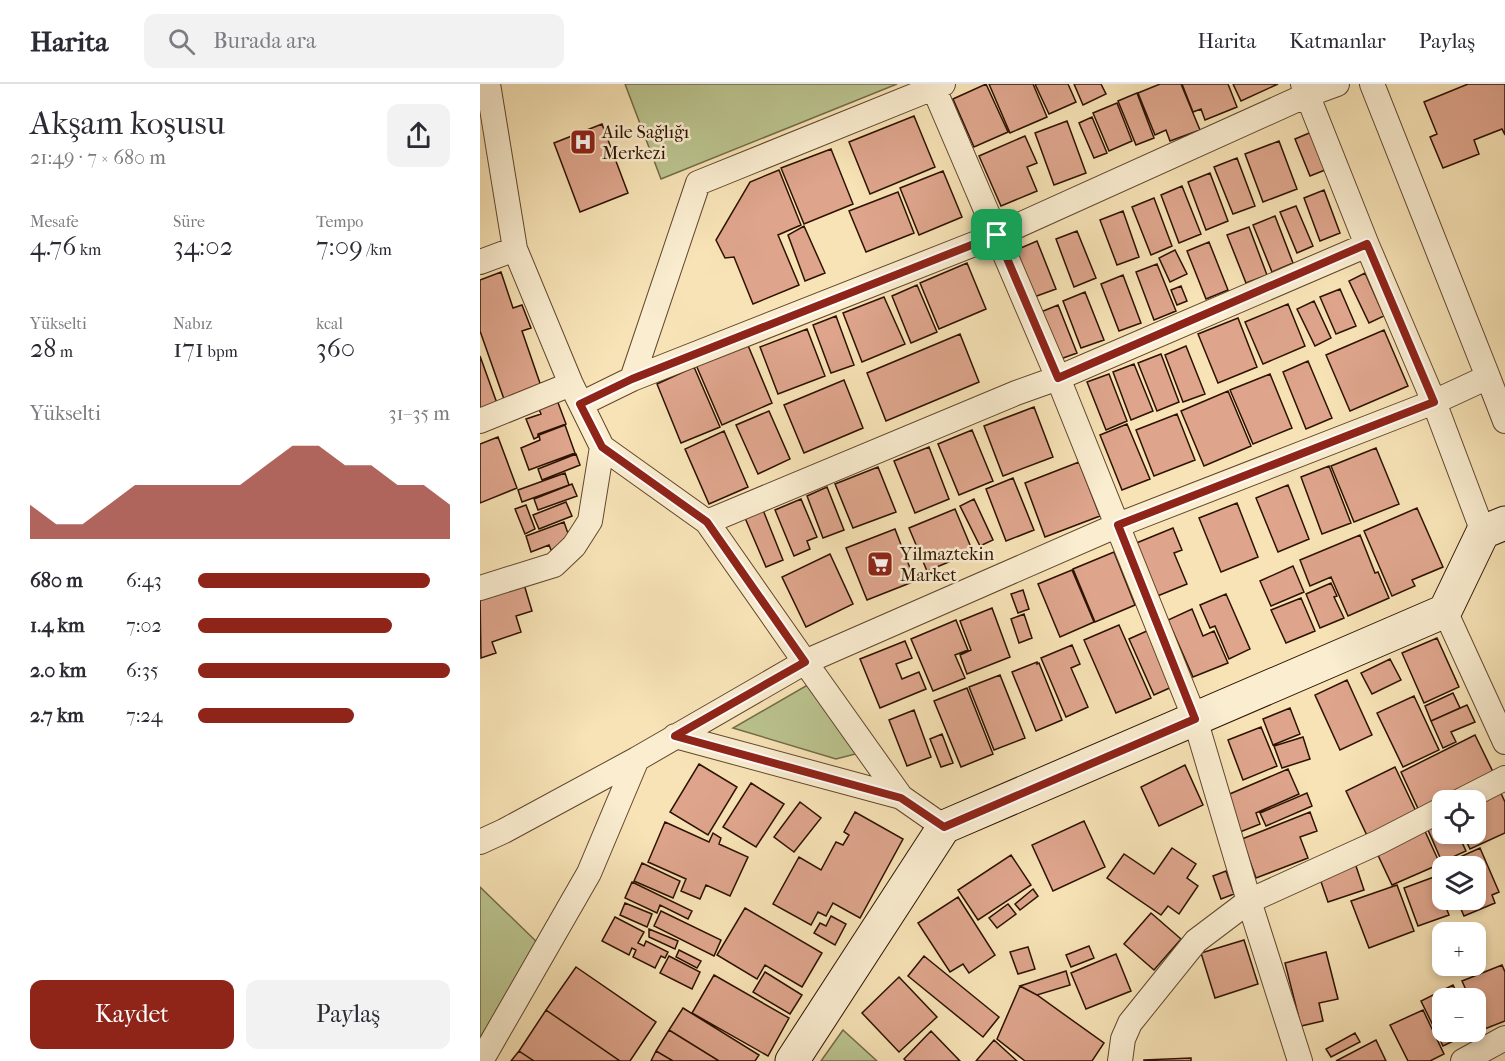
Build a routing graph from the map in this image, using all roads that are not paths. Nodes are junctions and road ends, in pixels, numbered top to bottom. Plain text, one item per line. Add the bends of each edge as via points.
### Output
1 (1337, 84) edge
2 (1372, 84) edge
3 (936, 85) edge
4 (1305, 89) edge
5 (486, 93) edge
6 (997, 235) junction
7 (1367, 244) junction
8 (516, 249) junction
9 (480, 262) edge
10 (1488, 377) junction
11 (1058, 378) junction
12 (632, 379) junction
13 (576, 394) junction
14 (1434, 402) junction
15 (480, 421) edge
16 (1505, 421) edge
17 (602, 447) junction
18 (707, 522) junction
19 (1118, 525) junction
20 (1494, 527) edge
21 (480, 588) edge
22 (1445, 611) junction
23 (805, 662) junction
24 (1195, 719) junction
25 (675, 736) junction
26 (1505, 742) edge
27 (637, 759) junction
28 (1505, 778) edge
29 (1482, 790) edge
30 (901, 798) junction
31 (1432, 815) edge
32 (944, 827) junction
33 (480, 842) edge
34 (1249, 901) junction
35 (1505, 1038) edge
36 (481, 1061) edge
37 (792, 1061) edge
38 (1119, 1061) edge
39 (1300, 1061) edge
40 (1463, 1061) edge

1 - 4 street
2 - 10 street
3 - 6 street
3 - 12 street via 698,183
4 - 6 street
4 - 7 street
5 - 8 street
6 - 11 street
6 - 12 street
7 - 11 street
7 - 14 street
8 - 9 street
8 - 13 street
10 - 14 street
10 - 16 street
11 - 18 street
11 - 19 street
12 - 13 street
13 - 15 street
13 - 17 street
14 - 19 street
14 - 20 street
17 - 18 street
17 - 21 street via 590,521 574,546 554,565
18 - 23 street
19 - 23 street
19 - 24 street
20 - 22 street
22 - 24 street
22 - 26 street
23 - 25 street
23 - 30 street
24 - 32 street
24 - 34 street
25 - 27 street
25 - 30 street
27 - 33 street
27 - 36 street via 589,873
28 - 29 street
30 - 32 street
31 - 34 street
32 - 37 street
34 - 38 street via 1196,941 1130,1023
34 - 39 street
35 - 40 street

